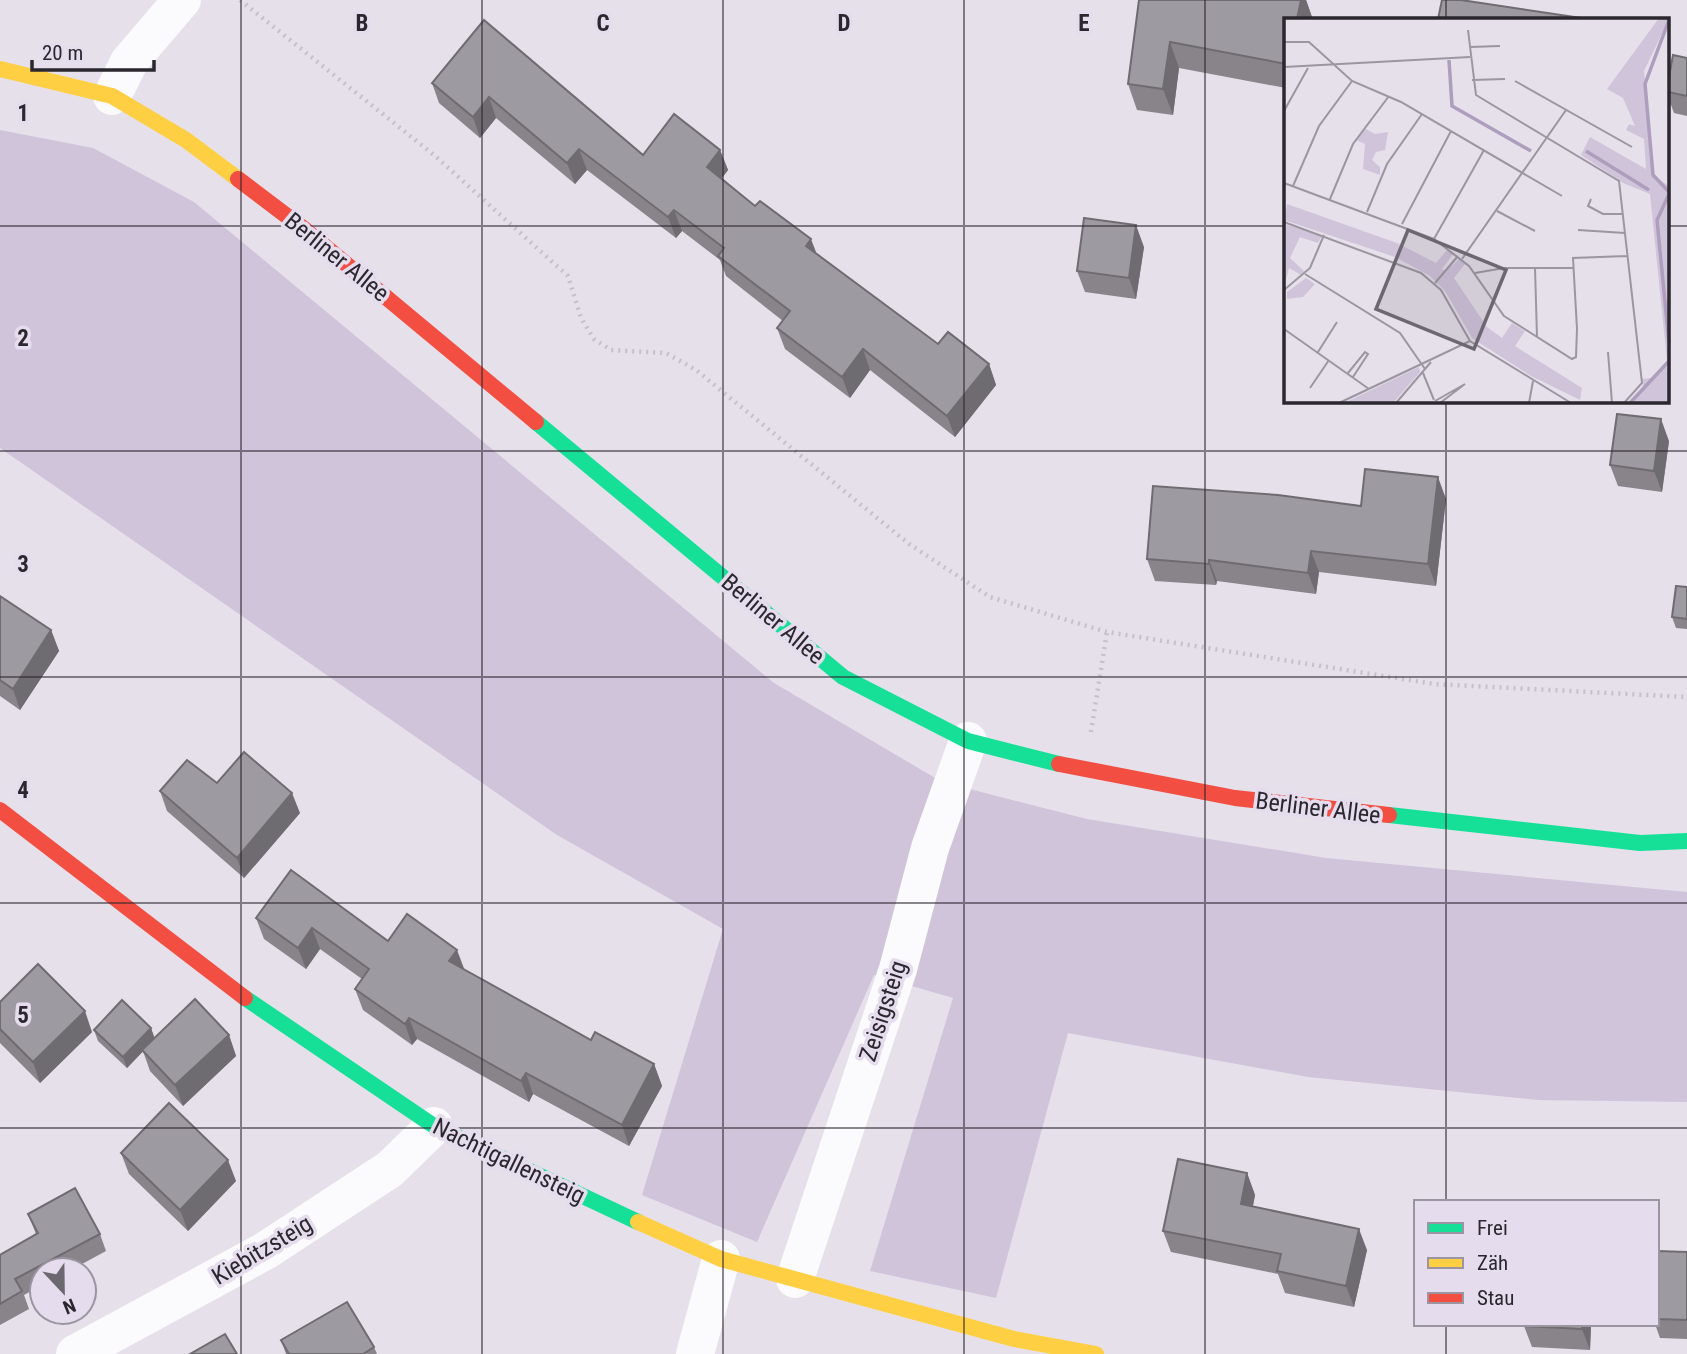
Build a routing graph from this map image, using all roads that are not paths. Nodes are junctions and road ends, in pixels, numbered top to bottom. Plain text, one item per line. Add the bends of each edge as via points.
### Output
1 (182, 0) edge
2 (0, 69) edge
3 (112, 96) junction
4 (968, 741) junction
5 (0, 810) edge
6 (1687, 841) edge
7 (434, 1126) junction
8 (721, 1259) junction
9 (794, 1279) junction
10 (75, 1354) edge
11 (695, 1354) edge
12 (1096, 1354) edge

1 - 3 street via 130,62
2 - 3 main road, Berliner Allee
3 - 4 main road, Berliner Allee via 186,139 304,229 843,677
4 - 6 main road, Berliner Allee via 1084,770 1267,802 1640,843
4 - 9 street, Zeisigsteig via 930,848 898,969
5 - 7 main road, Nachtigallensteig via 230,988
7 - 8 main road, Nachtigallensteig
7 - 10 street, Kiebitzsteig via 390,1169 265,1251
8 - 9 main road, Nachtigallensteig
8 - 11 street
9 - 12 main road, Nachtigallensteig via 1014,1339

